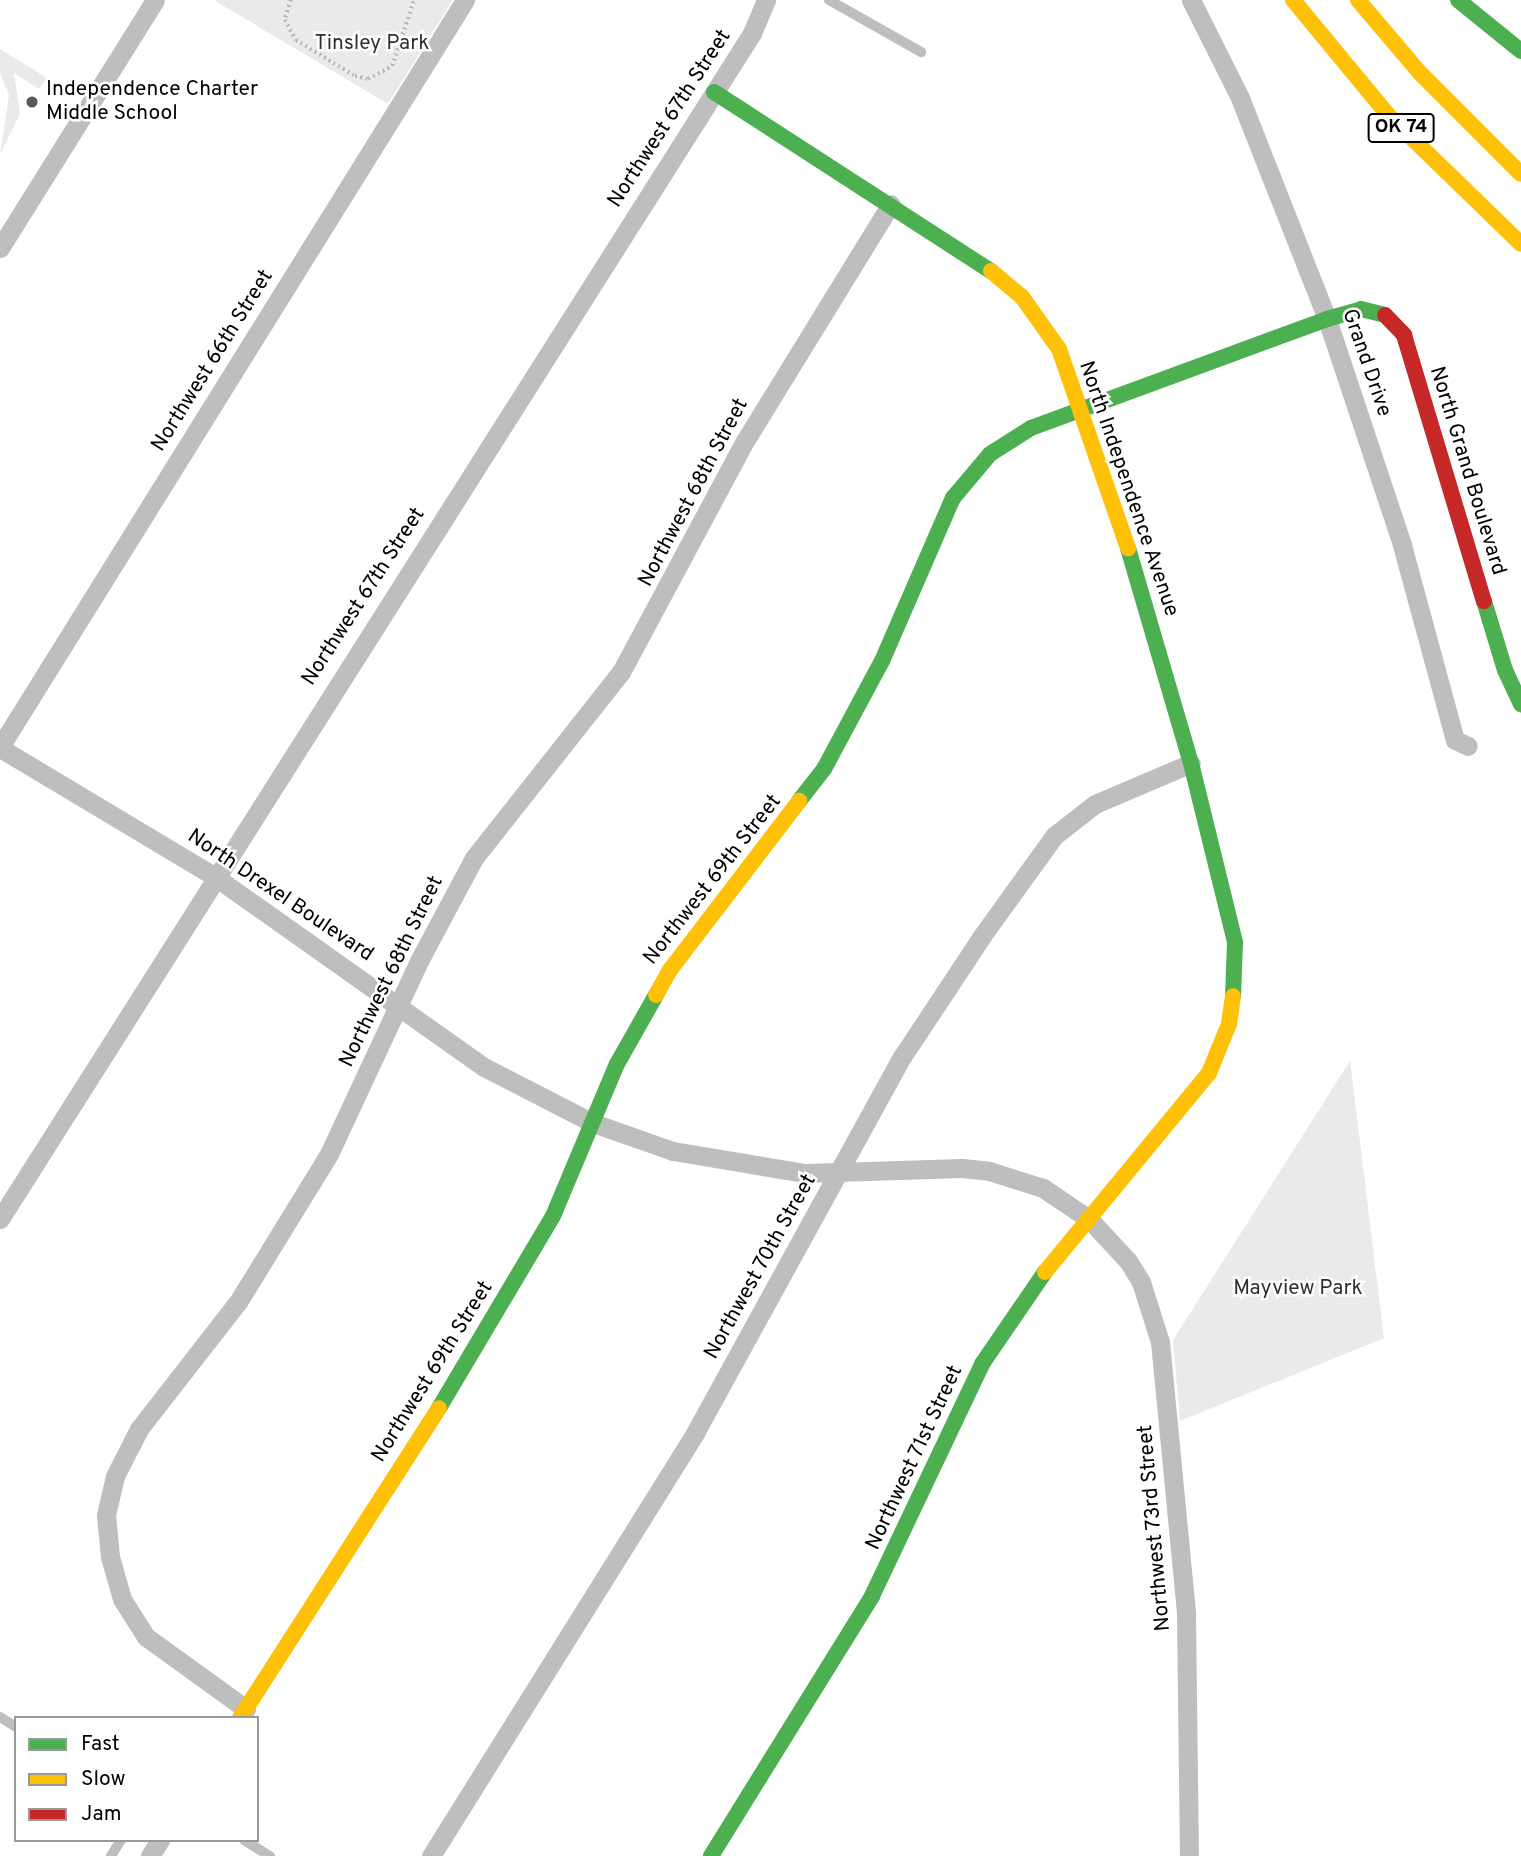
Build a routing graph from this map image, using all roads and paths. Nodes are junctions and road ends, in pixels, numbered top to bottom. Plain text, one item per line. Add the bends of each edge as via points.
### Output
1 (155, 0) edge
2 (291, 0) edge
3 (414, 0) edge
4 (465, 0) edge
5 (766, 0) edge
6 (829, 0) edge
7 (1191, 0) edge
8 (1293, 0) edge
9 (1358, 0) edge
10 (1458, 0) edge
11 (1521, 51) edge
12 (921, 52) dead end
13 (714, 92) junction
14 (1521, 174) edge
15 (891, 204) junction
16 (1521, 244) edge
17 (0, 248) edge
18 (1327, 319) junction
19 (1083, 410) junction
20 (1521, 704) edge
21 (1468, 746) dead end
22 (0, 748) edge
23 (1191, 763) junction
24 (214, 876) junction
25 (1235, 942) joint
26 (399, 1003) junction
27 (593, 1123) junction
28 (839, 1173) junction
29 (0, 1219) edge
30 (1089, 1219) junction
31 (243, 1713) edge
32 (247, 1842) edge
33 (719, 1853) edge
34 (270, 1856) edge
35 (431, 1856) edge
36 (1189, 1856) edge

1 - 17 street
2 - 3 path via 285,20 296,40 355,76 368,79 392,66
4 - 22 street, Northwest 66th Street
5 - 13 street, Northwest 67th Street via 761,17
6 - 12 lane
7 - 18 street, Grand Drive via 1240,98
8 - 16 main road, OK 74 via 1388,115
9 - 14 main road, OK 74 via 1419,72
10 - 11 main road
13 - 15 main road, North Independence Avenue
13 - 24 street, Northwest 67th Street
15 - 19 main road, North Independence Avenue via 976,257 1022,297 1059,349
15 - 26 street, Northwest 68th Street via 745,441 621,672 474,858
18 - 19 main road, Northwest 69th Street
18 - 20 main road, North Grand Boulevard via 1372,309 1399,325 1505,670
18 - 21 street, Grand Drive via 1402,545 1455,740
19 - 23 main road, North Independence Avenue via 1142,589
19 - 27 main road, Northwest 69th Street via 1007,441 962,484 935,534 864,699 824,769 670,970 635,1028
22 - 24 street, North Drexel Boulevard
23 - 25 main road, North Independence Avenue
23 - 28 street, Northwest 70th Street via 1095,804 1054,836 902,1057
24 - 26 street, North Drexel Boulevard
24 - 29 street, Northwest 67th Street
25 - 30 main road, Northwest 71st Street via 1229,1024 1209,1073
26 - 27 street, North Drexel Boulevard via 484,1067
26 - 31 street, Northwest 68th Street via 329,1154 238,1302 139,1429 115,1476 106,1515 110,1558 122,1599 146,1637
27 - 28 street, North Drexel Boulevard via 673,1151 751,1167
27 - 31 main road, Northwest 69th Street via 553,1216 513,1285
28 - 30 street, North Drexel Boulevard via 989,1171 1043,1188
28 - 35 street, Northwest 70th Street via 695,1433
30 - 33 main road, Northwest 71st Street via 1034,1285 982,1364 872,1596
30 - 36 street, Northwest 73rd Street via 1128,1261 1160,1342 1186,1614
32 - 34 lane

